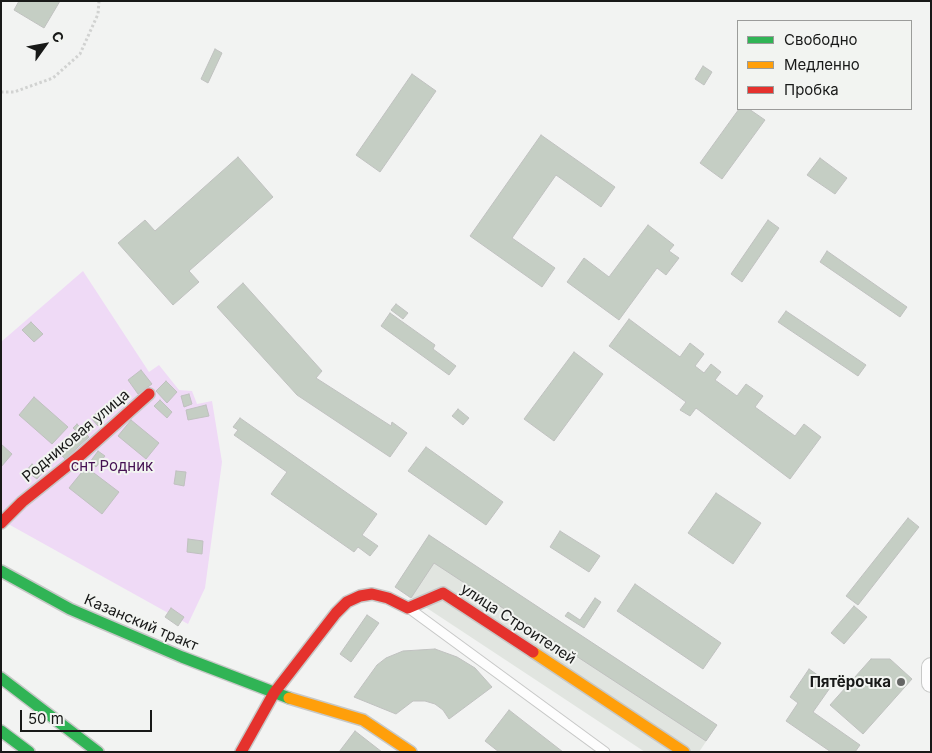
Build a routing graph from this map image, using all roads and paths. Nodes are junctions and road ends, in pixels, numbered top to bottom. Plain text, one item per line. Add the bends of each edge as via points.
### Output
1 (99, 1) edge
2 (1, 92) edge
3 (149, 394) dead end
4 (1, 523) edge
5 (1, 571) edge
6 (408, 608) junction
7 (931, 667) edge
8 (1, 678) edge
9 (931, 683) edge
10 (274, 693) junction
11 (1, 731) edge
12 (29, 752) edge
13 (98, 752) edge
14 (241, 752) edge
15 (411, 752) edge
16 (605, 752) edge
17 (684, 752) edge

1 - 2 path via 98,14 80,54 52,78 14,92
3 - 4 street, Родниковая улица
5 - 10 street, Казанский тракт via 70,609
6 - 10 street via 372,594 347,602
6 - 16 lane
6 - 17 street, улица Строителей via 443,593
7 - 9 street
8 - 13 street
10 - 14 street
10 - 15 street via 363,720
11 - 12 street

